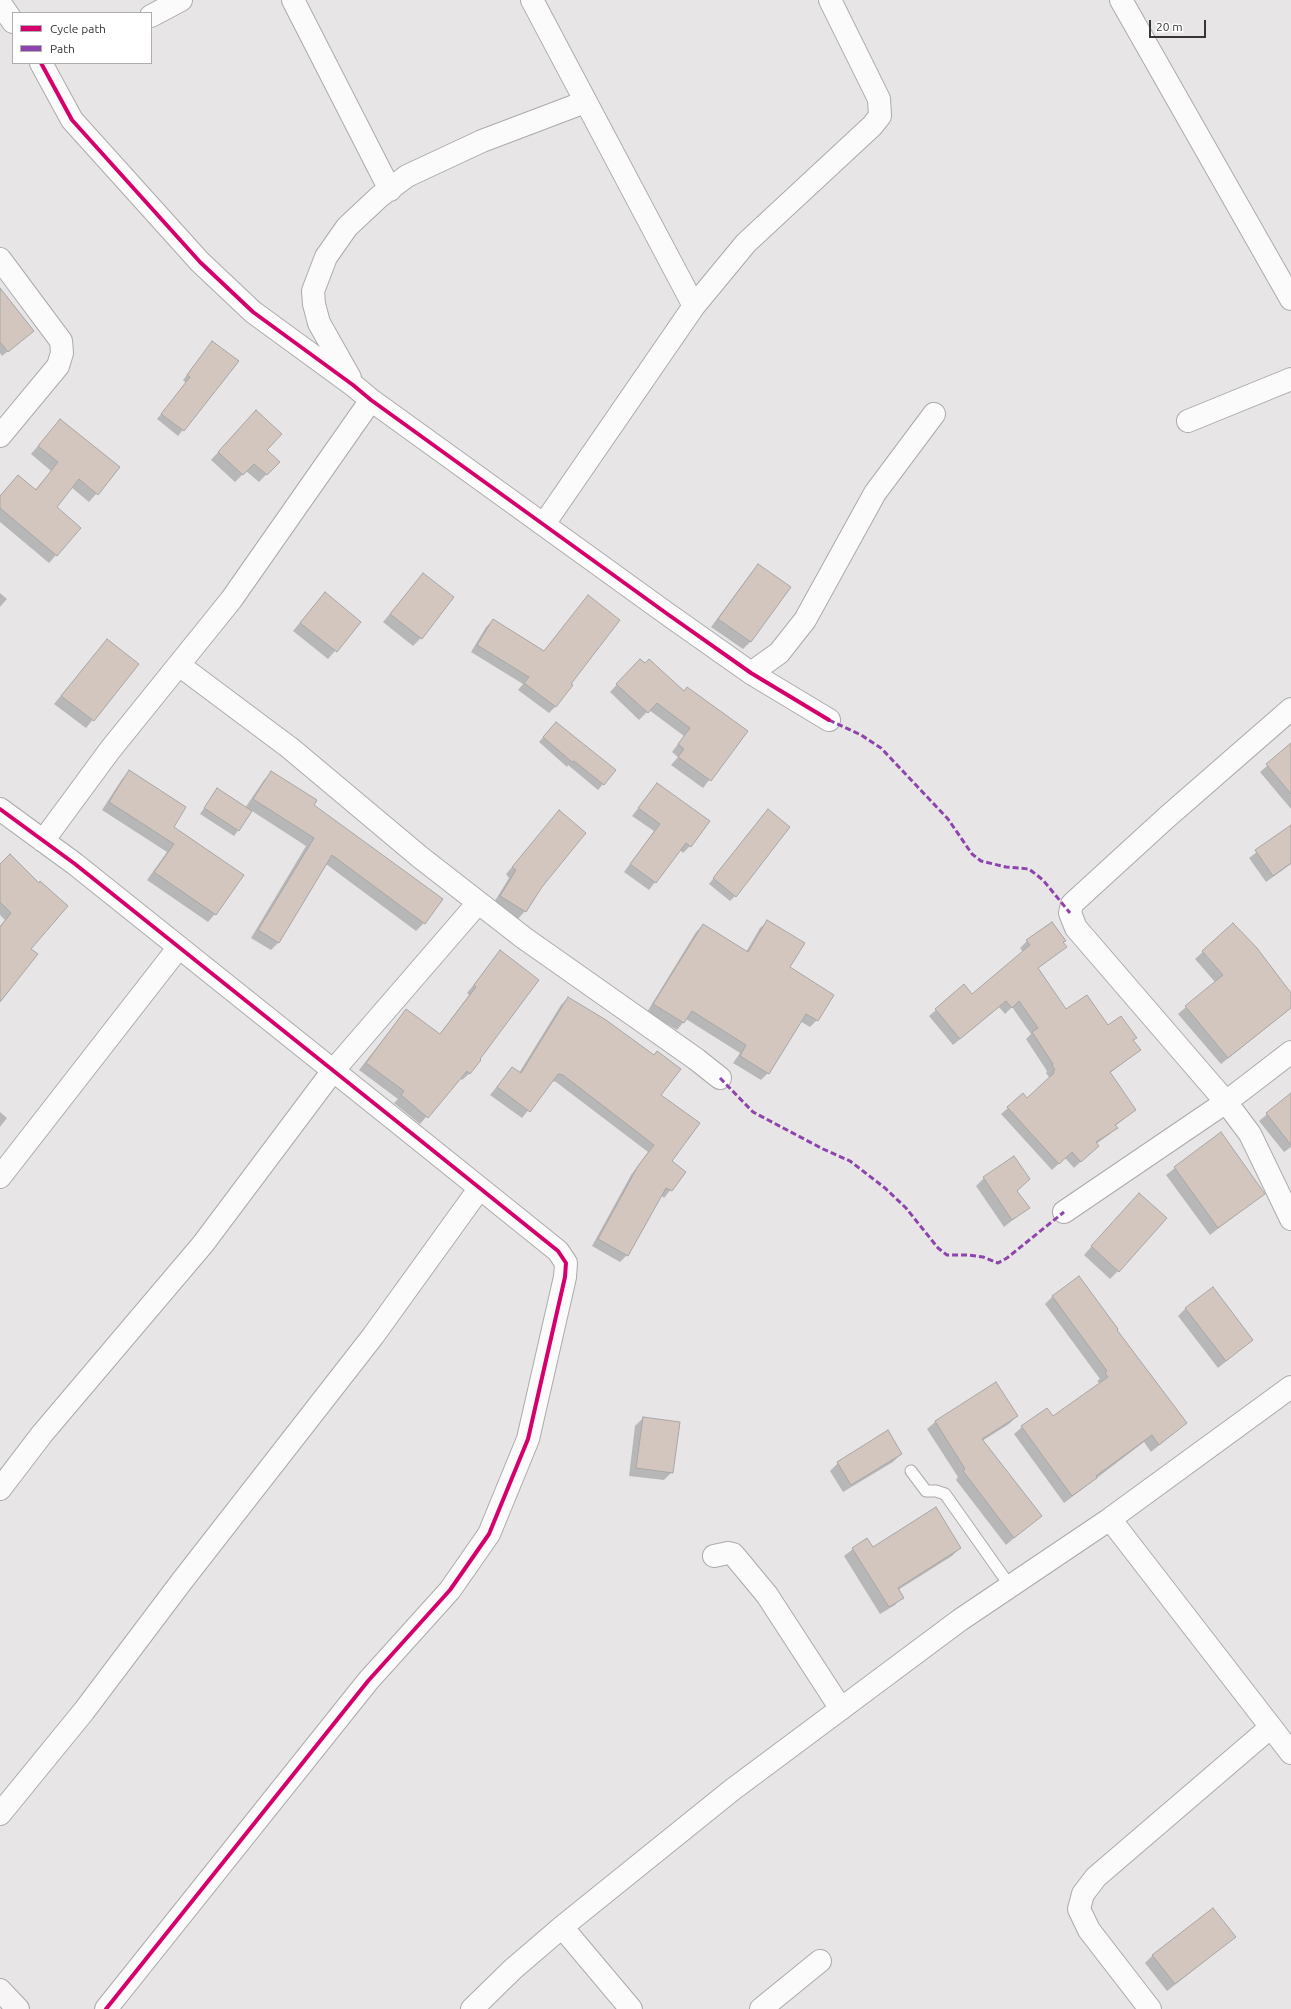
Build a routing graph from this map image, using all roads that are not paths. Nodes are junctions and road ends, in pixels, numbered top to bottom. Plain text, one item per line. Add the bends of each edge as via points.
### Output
1 (182, 0) edge
2 (293, 0) edge
3 (532, 0) edge
4 (830, 0) edge
5 (1121, 0) edge
6 (0, 3) edge
7 (152, 15) edge
8 (12, 21) edge
9 (48, 65) edge
10 (585, 102) junction
11 (390, 190) junction
12 (0, 260) edge
13 (1291, 299) edge
14 (694, 306) junction
15 (1291, 379) edge
16 (353, 385) junction
17 (371, 400) junction
18 (934, 414) dead end
19 (1188, 421) dead end
20 (0, 436) edge
21 (544, 524) junction
22 (179, 664) junction
23 (751, 673) junction
24 (1290, 712) edge
25 (829, 720) dead end
26 (0, 808) edge
27 (43, 841) junction
28 (478, 903) junction
29 (179, 947) junction
30 (1291, 1052) edge
31 (332, 1072) junction
32 (720, 1078) dead end
33 (1226, 1102) junction
34 (0, 1177) edge
35 (480, 1189) junction
36 (1064, 1212) dead end
37 (1291, 1219) edge
38 (1291, 1387) edge
39 (911, 1471) dead end
40 (0, 1489) edge
41 (1110, 1519) junction
42 (714, 1556) dead end
43 (1010, 1586) junction
44 (841, 1710) junction
45 (1271, 1727) junction
46 (1291, 1753) edge
47 (0, 1814) edge
48 (562, 1927) junction
49 (820, 1961) dead end
50 (0, 1990) edge
51 (18, 2009) edge
52 (106, 2009) edge
53 (472, 2009) edge
54 (631, 2009) edge
55 (760, 2009) edge
56 (1150, 2009) edge

1 - 7 street
2 - 11 street
3 - 10 street
4 - 14 street via 879,99 880,116 746,243
5 - 13 street
6 - 8 street
9 - 16 street via 72,120 200,262 253,312
10 - 11 street via 482,141 408,176
10 - 14 street
11 - 16 street via 347,227 326,258 313,291 319,323
12 - 20 street via 61,341 62,353 58,366
14 - 21 street
15 - 19 street
16 - 17 street
17 - 21 street
17 - 22 street via 231,600
18 - 23 street via 875,493 805,620 779,653
21 - 23 street
22 - 27 street via 110,750
22 - 28 street via 290,748
23 - 25 street
24 - 33 street via 1166,818 1072,904 1070,913 1076,928
26 - 27 street
27 - 29 street
28 - 31 street
28 - 32 street
29 - 31 street
29 - 34 street
30 - 33 street
31 - 35 street
31 - 40 street via 204,1244 42,1434
33 - 36 street
33 - 37 street via 1250,1134
35 - 47 street via 373,1336 187,1574 84,1711
35 - 52 street via 558,1252 566,1263 528,1440 489,1534 450,1590 368,1681
38 - 41 street
39 - 43 lane via 926,1491 945,1494
41 - 43 street
41 - 45 street
42 - 44 street via 733,1554 767,1595
43 - 44 street via 960,1620
44 - 48 street via 732,1790
45 - 46 street
45 - 56 street via 1096,1877 1083,1894 1079,1909 1089,1930
48 - 53 street
48 - 54 street
49 - 55 street
50 - 51 street

